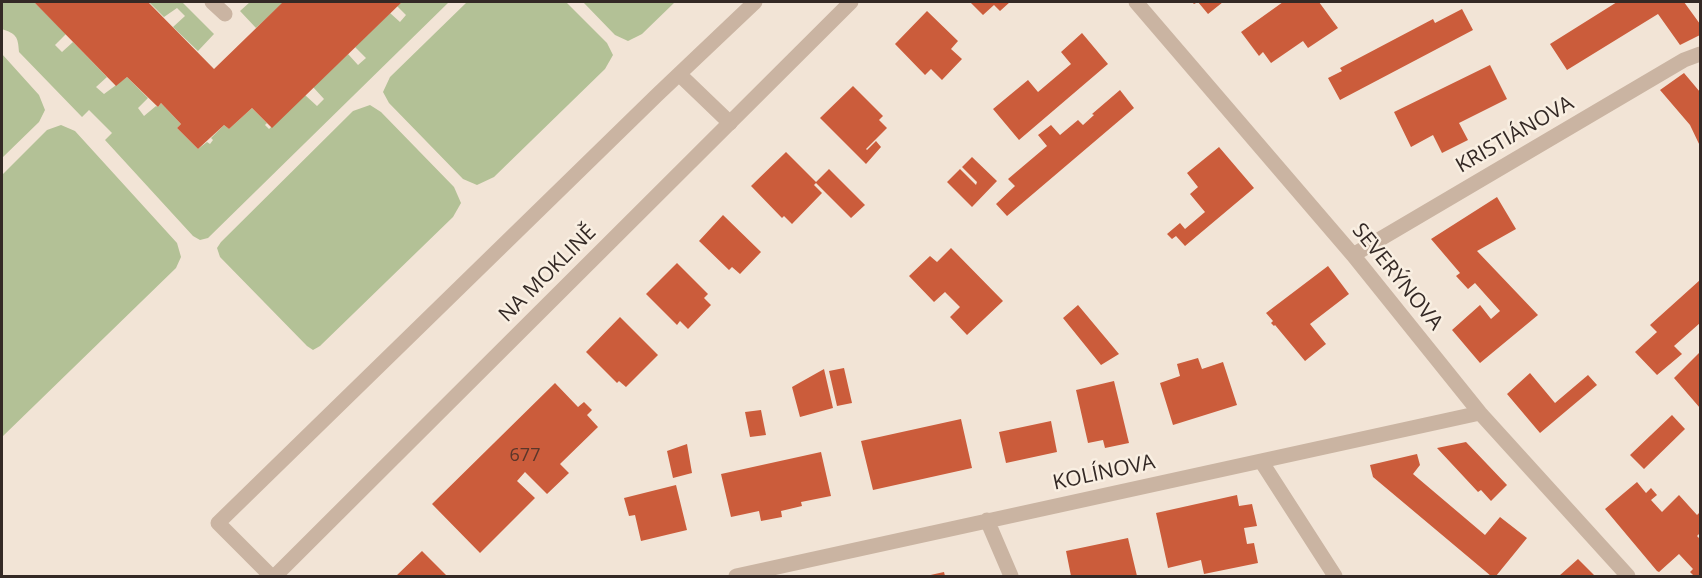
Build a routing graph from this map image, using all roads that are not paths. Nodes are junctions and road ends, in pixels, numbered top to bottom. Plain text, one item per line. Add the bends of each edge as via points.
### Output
1 (212, 2) edge
2 (755, 2) edge
3 (851, 2) edge
4 (1136, 2) edge
5 (225, 14) dead end
6 (1701, 54) edge
7 (680, 75) junction
8 (730, 123) junction
9 (1353, 255) junction
10 (1480, 413) junction
11 (1261, 461) junction
12 (987, 520) junction
13 (273, 576) edge
14 (736, 576) edge
15 (1011, 576) edge
16 (1335, 576) edge
17 (1628, 576) edge

1 - 5 street
2 - 7 street
3 - 8 street, NA MOKLINĚ
4 - 9 street, SEVERÝNOVA
6 - 9 street, KRISTIÁNOVA via 1684,60
7 - 8 street
7 - 13 street via 218,523
8 - 13 street, NA MOKLINĚ
9 - 10 street, SEVERÝNOVA
10 - 11 street, KOLÍNOVA
10 - 17 street, SEVERÝNOVA
11 - 12 street, KOLÍNOVA
11 - 16 street
12 - 14 street, KOLÍNOVA
12 - 15 street

